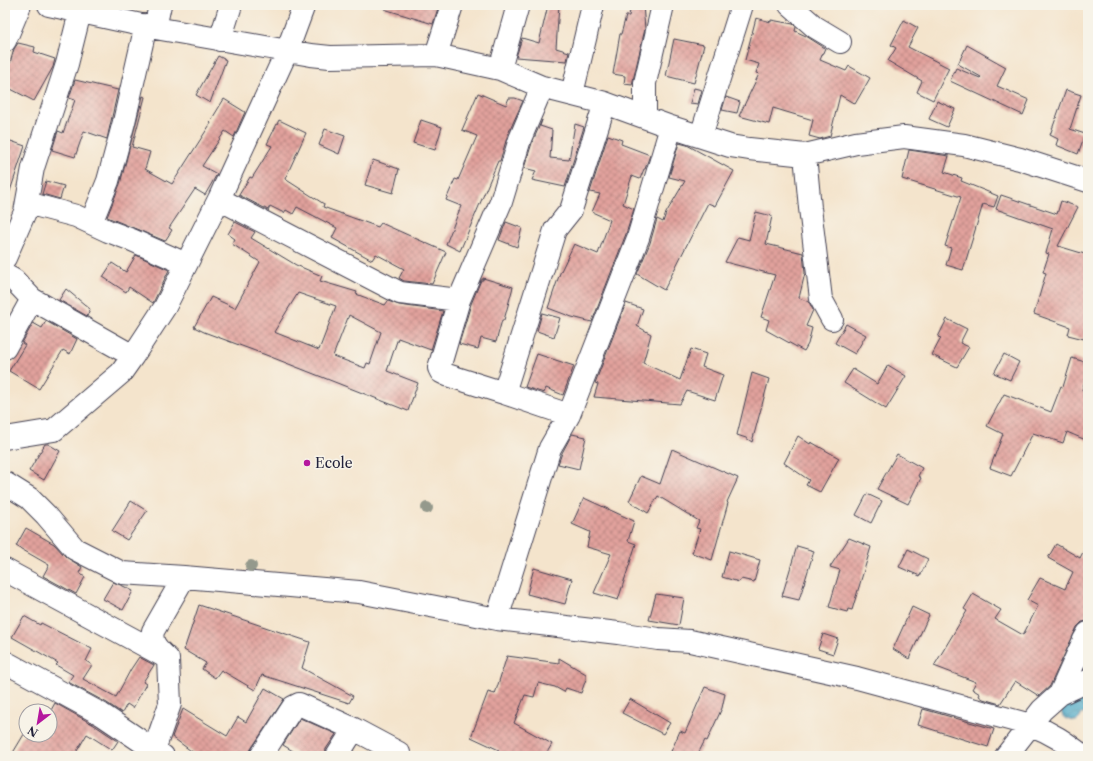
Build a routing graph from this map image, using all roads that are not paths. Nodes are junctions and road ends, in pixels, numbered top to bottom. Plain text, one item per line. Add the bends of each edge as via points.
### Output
1 (20, 5) edge
2 (49, 5) edge
3 (160, 5) edge
4 (231, 5) edge
5 (304, 5) edge
6 (452, 5) edge
7 (518, 5) edge
8 (593, 5) edge
9 (663, 5) edge
10 (742, 5) edge
11 (790, 5) edge
12 (80, 12) junction
13 (150, 26) junction
14 (220, 40) junction
15 (5, 41) edge
16 (840, 42) dead end
17 (287, 51) junction
18 (436, 55) junction
19 (500, 69) junction
20 (542, 87) junction
21 (572, 94) junction
22 (605, 103) junction
23 (645, 117) junction
24 (671, 126) junction
25 (701, 136) junction
26 (805, 155) junction
27 (1088, 181) edge
28 (219, 200) junction
29 (27, 203) junction
30 (91, 223) junction
31 (5, 258) edge
32 (186, 264) junction
33 (5, 275) edge
34 (32, 299) junction
35 (459, 300) junction
36 (832, 319) dead end
37 (5, 348) edge
38 (133, 356) junction
39 (504, 393) junction
40 (569, 415) junction
41 (5, 438) edge
42 (5, 483) edge
43 (5, 570) edge
44 (184, 577) junction
45 (496, 619) junction
46 (1088, 633) edge
47 (168, 659) junction
48 (5, 662) edge
49 (1088, 681) edge
50 (1060, 694) junction
51 (1031, 725) junction
52 (354, 729) junction
53 (158, 753) edge
54 (261, 756) edge
55 (337, 756) edge
56 (398, 756) edge
57 (1006, 756) edge
58 (1083, 756) edge

1 - 15 street
2 - 12 street
3 - 13 street
4 - 14 street
5 - 17 street
6 - 18 street
7 - 19 street
8 - 21 street
9 - 23 street via 645,83
10 - 25 street
11 - 16 street via 815,27
12 - 13 street
12 - 29 street via 67,64 33,168
13 - 14 street
13 - 30 street via 108,181
14 - 17 street
17 - 18 street via 330,57
17 - 28 street
18 - 19 street
19 - 20 street
20 - 21 street
20 - 35 street via 520,139 501,202
21 - 22 street
22 - 23 street
22 - 39 street via 571,210 555,230
23 - 24 street
24 - 25 street
24 - 40 street via 638,238
25 - 26 street via 730,146
26 - 27 street via 856,143 904,137 971,147 1020,159
26 - 36 street via 821,299
28 - 32 street
28 - 35 street via 400,293
29 - 30 street via 76,216
29 - 31 street
30 - 32 street
32 - 38 street via 165,307
33 - 34 street via 14,280
34 - 37 street
34 - 38 street
35 - 39 street via 439,368 447,375
38 - 41 street via 121,373 54,430
39 - 40 street
40 - 45 street via 550,448
42 - 44 street via 29,498 75,549 122,574
43 - 47 street
44 - 45 street via 359,592
44 - 47 street via 153,631 153,644
45 - 51 street via 690,641 857,678
46 - 50 street
47 - 53 street via 170,704
48 - 53 street via 102,714
49 - 50 street
50 - 51 street via 1042,710
51 - 57 street
51 - 58 street via 1063,740
52 - 54 street via 298,704 292,707
52 - 55 street
52 - 56 street via 399,753

